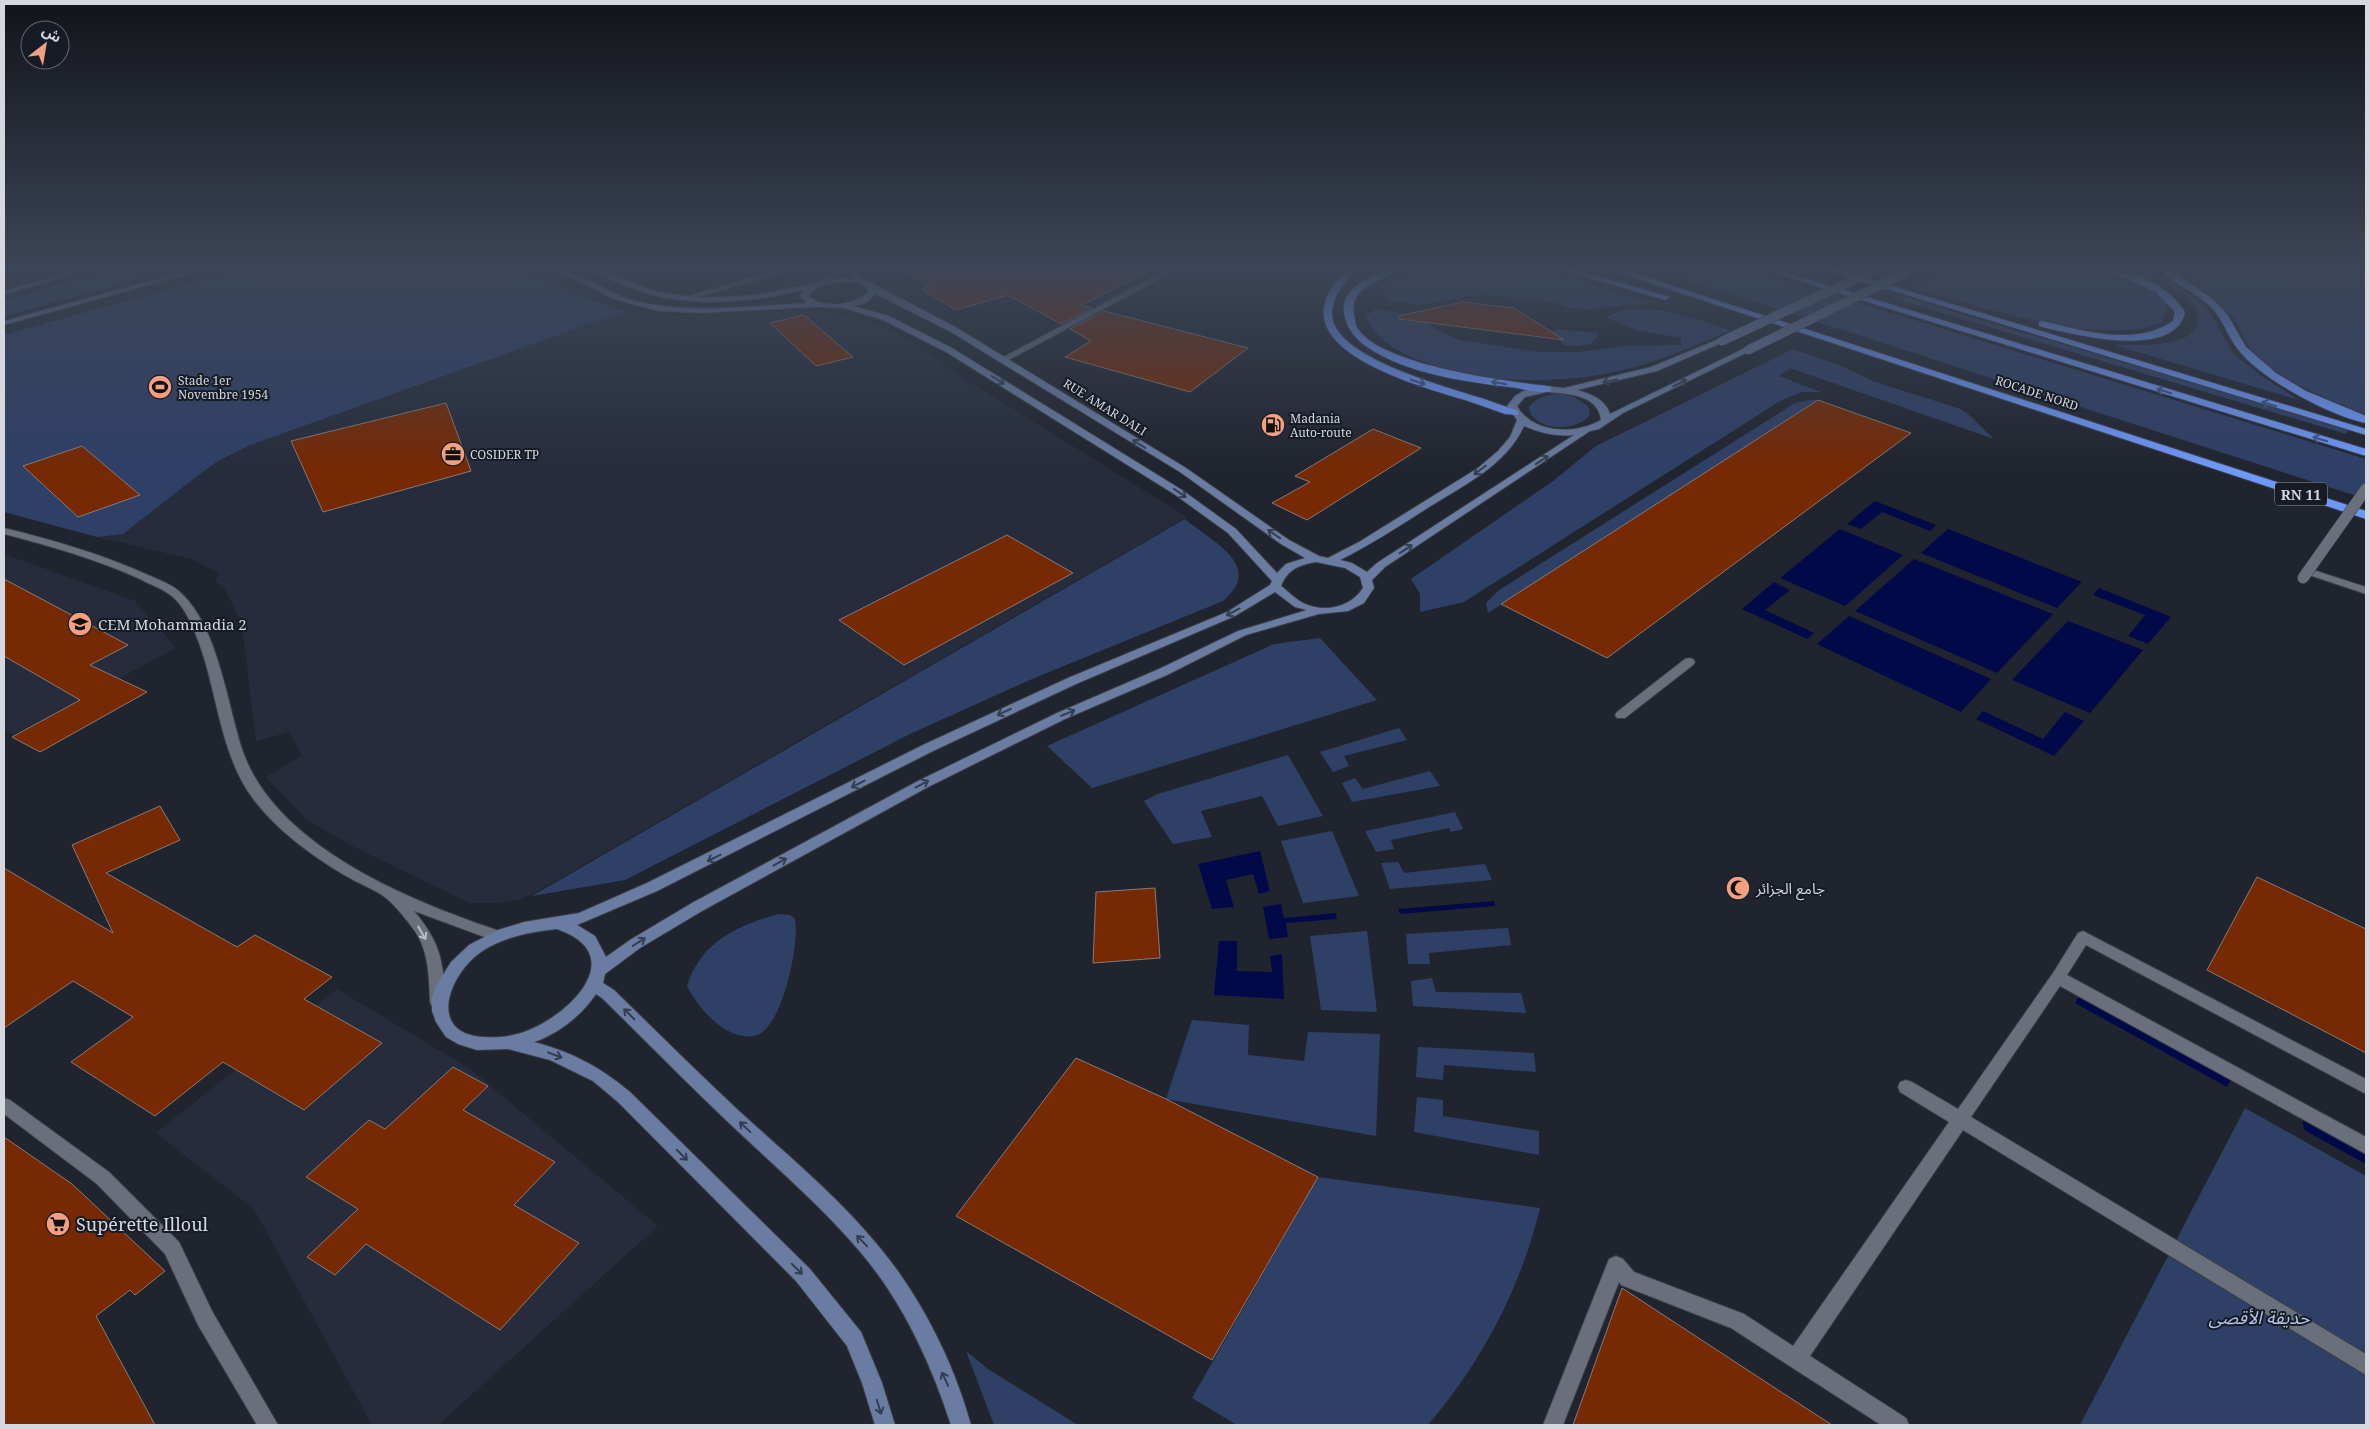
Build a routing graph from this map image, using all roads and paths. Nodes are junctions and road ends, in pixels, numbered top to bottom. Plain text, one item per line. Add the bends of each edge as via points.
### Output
1 (925, 337) edge
2 (964, 337) edge
3 (1046, 337) edge
4 (1340, 337) edge
5 (1362, 337) edge
6 (1731, 337) edge
7 (1775, 337) edge
8 (1792, 337) edge
9 (1819, 337) edge
10 (1986, 337) edge
11 (2051, 337) edge
12 (2234, 337) edge
13 (1002, 360) junction
14 (1547, 389) junction
15 (1563, 390) junction
16 (1518, 417) junction
17 (2366, 420) edge
18 (1606, 421) junction
19 (1586, 431) junction
20 (2366, 432) edge
21 (2366, 453) edge
22 (2235, 472) junction
23 (2366, 489) edge
24 (2366, 515) edge
25 (4, 531) edge
26 (1316, 559) junction
27 (1332, 560) junction
28 (1367, 578) junction
29 (1276, 583) junction
30 (2366, 591) edge
31 (1317, 610) junction
32 (1689, 662) dead end
33 (1621, 715) dead end
34 (392, 896) junction
35 (557, 924) junction
36 (498, 936) junction
37 (2058, 977) junction
38 (596, 978) junction
39 (438, 1008) junction
40 (508, 1042) junction
41 (1906, 1087) dead end
42 (2366, 1087) edge
43 (4, 1105) edge
44 (1960, 1120) junction
45 (2366, 1146) edge
46 (1796, 1359) junction
47 (2366, 1365) edge
48 (268, 1425) edge
49 (885, 1425) edge
50 (961, 1425) edge
51 (1553, 1425) edge
52 (1899, 1425) edge

1 -> 29 street via 1178,492 1232,532
2 - 13 street, RUE AMAR DALI
3 - 13 street
4 -> 16 highway via 1356,353 1393,374
14 -> 5 highway via 1473,379 1425,368 1402,361
6 -> 15 street, bridge via 1654,370
18 -> 7 street, bridge via 1620,411
8 - 22 highway
9 - 22 highway, ROCADE NORD / RN 11
21 -> 10 highway
20 -> 11 highway
12 - 17 highway via 2263,368 2313,398
26 -> 13 street, RUE AMAR DALI via 1285,542 1182,470
14 - 15 street
14 - 16 street via 1528,392 1514,399 1512,406
15 - 18 street via 1593,399 1606,412
16 - 19 street via 1552,431
16 -> 27 street via 1514,438 1481,470
18 - 19 street
28 -> 19 street via 1380,565
22 - 24 highway, ROCADE NORD / RN 11
23 - 30 street, bridge via 2305,575
25 - 34 street via 114,563 178,595 197,624 241,766 264,805 288,829 322,854
26 - 27 street
26 - 29 street via 1290,565 1281,572
27 - 28 street via 1359,570
28 - 31 street via 1370,587 1361,602 1342,610
29 - 31 street via 1286,598 1299,606
29 -> 35 street via 1231,614 1072,681 928,748 652,887 582,918
38 -> 31 street via 635,944 697,907 932,780 1061,716 1163,672 1242,633
32 - 33 street
34 - 36 street via 461,925
34 -> 39 street via 424,933 436,966
35 - 36 street via 520,928
35 - 38 street via 578,931 591,940 598,954
36 - 39 street via 474,950 455,968 442,988
37 - 42 street via 2083,937
37 - 44 street
37 - 45 street
38 - 40 street via 576,1008 556,1023 533,1035
50 -> 38 street via 952,1392 915,1315 869,1249 810,1187 608,994
39 - 40 street via 444,1025 459,1038 482,1044
40 -> 49 street via 554,1054 599,1076 803,1275 854,1339
41 - 44 street
43 - 48 street via 103,1178 172,1248 205,1318
44 - 46 street
44 - 47 street
46 - 51 street via 1737,1321 1628,1279 1616,1265
46 - 52 street

